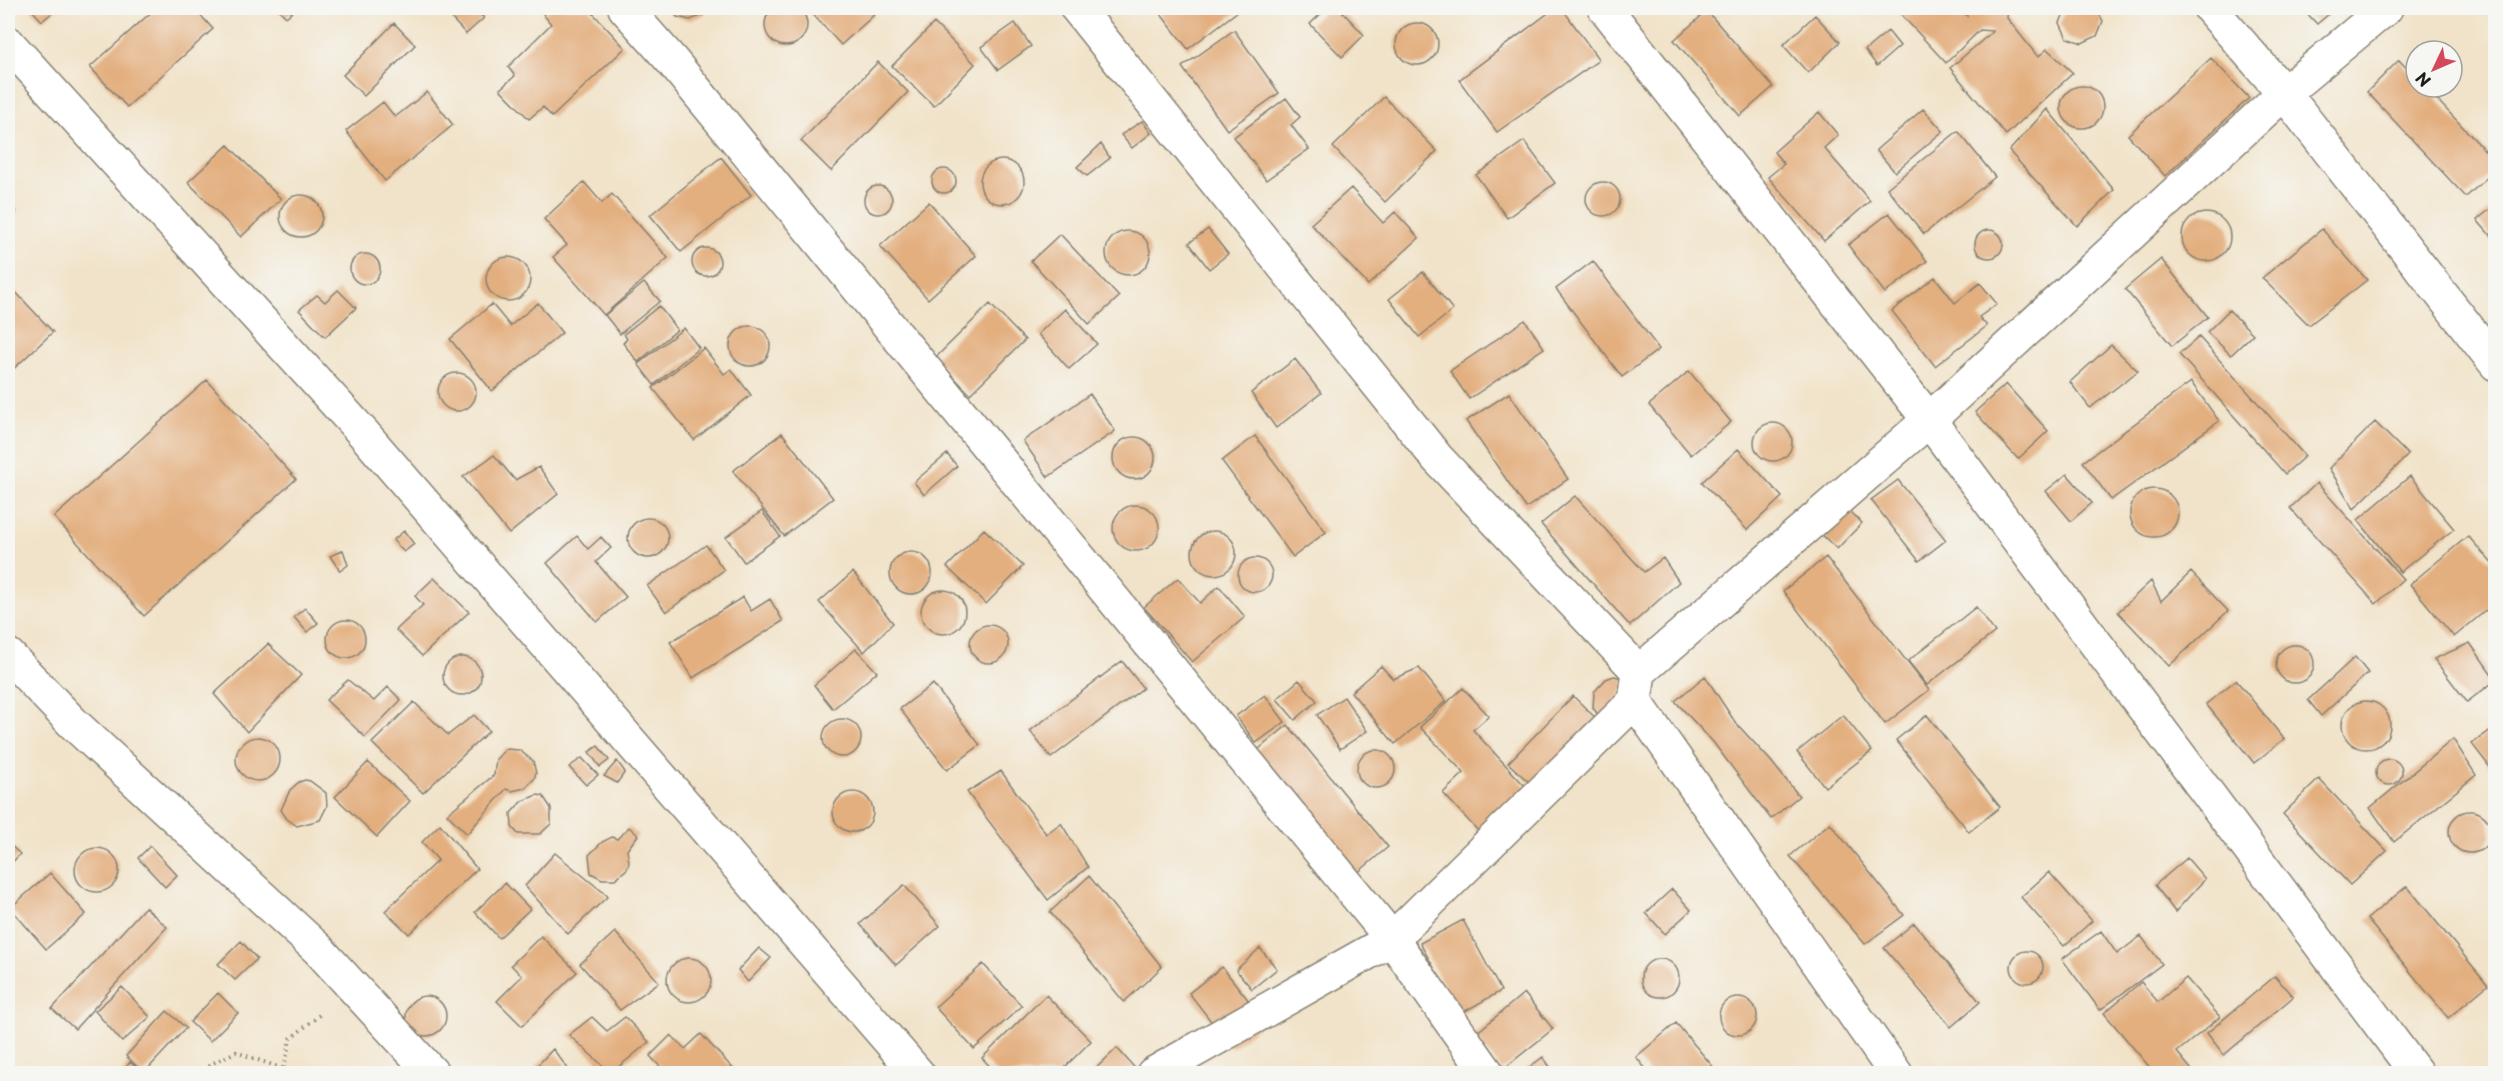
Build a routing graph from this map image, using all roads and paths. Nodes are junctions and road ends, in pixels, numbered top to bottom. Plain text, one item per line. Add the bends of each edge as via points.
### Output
1 (625, 8) edge
2 (1077, 8) edge
3 (1605, 8) edge
4 (2210, 8) edge
5 (2386, 8) edge
6 (8, 43) edge
7 (2284, 93) junction
8 (2496, 363) edge
9 (1929, 420) junction
10 (8, 655) edge
11 (1637, 686) junction
12 (1392, 939) junction
13 (352, 986) junction
14 (283, 1071) edge
15 (200, 1074) edge
16 (433, 1074) edge
17 (918, 1074) edge
18 (1153, 1074) edge
19 (1488, 1074) edge
20 (1896, 1074) edge
21 (2417, 1074) edge

1 - 12 street
2 - 11 street via 1437,458
3 - 9 street
4 - 7 street
5 - 7 street
6 - 17 street via 364,434
7 - 8 street
7 - 9 street
9 - 11 street
9 - 21 street
10 - 13 street via 73,723 318,949
11 - 12 street
11 - 20 street
12 - 18 street
12 - 19 street
13 - 14 path via 290,1039
13 - 16 street
14 - 15 path via 236,1052

